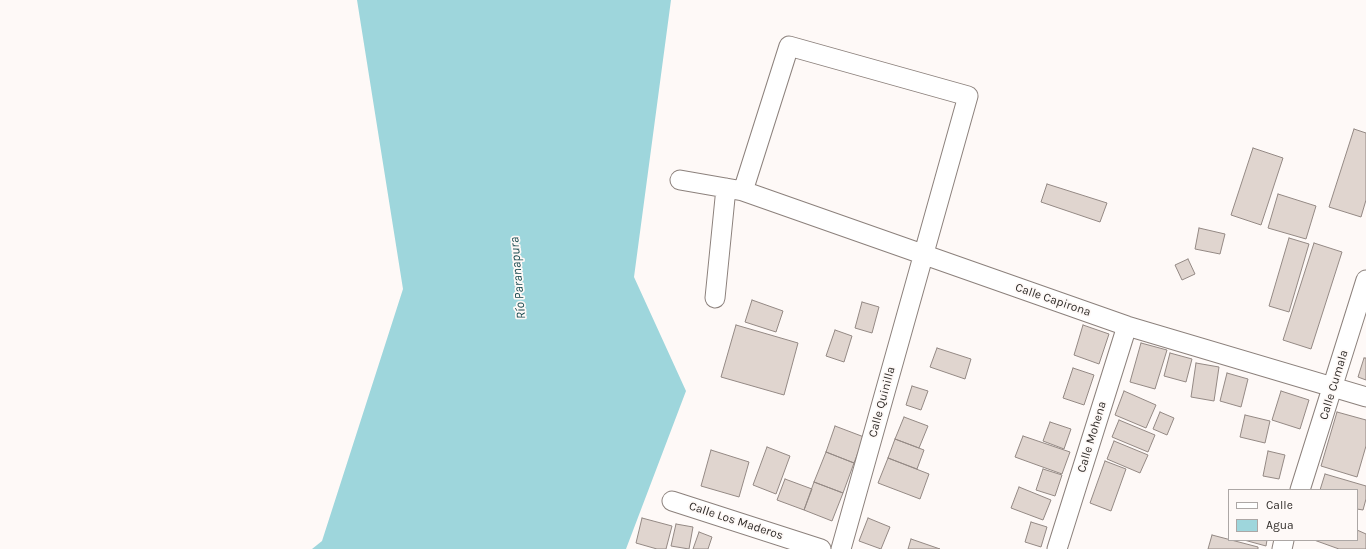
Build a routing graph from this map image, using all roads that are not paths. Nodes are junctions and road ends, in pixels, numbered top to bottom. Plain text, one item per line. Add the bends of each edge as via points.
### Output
1 (680, 180) dead end
2 (734, 189) junction
3 (923, 254) junction
4 (1366, 280) edge
5 (715, 298) dead end
6 (1127, 326) junction
7 (1333, 387) junction
8 (1366, 397) edge
9 (1300, 489) edge
10 (672, 501) dead end
11 (821, 549) edge
12 (842, 549) edge
13 (1057, 549) edge

1 - 2 street, Calle Capirona
2 - 3 street, Calle Capirona
2 - 3 street, Calle Quinilla via 789,46 968,96
2 - 5 street
3 - 6 street, Calle Capirona
3 - 12 street, Calle Quinilla
4 - 7 street, Calle Cumala
6 - 7 street, Calle Capirona
6 - 13 street, Calle Mohena
7 - 8 street, Calle Capirona
7 - 9 street, Calle Cumala
10 - 11 street, Calle Los Maderos

